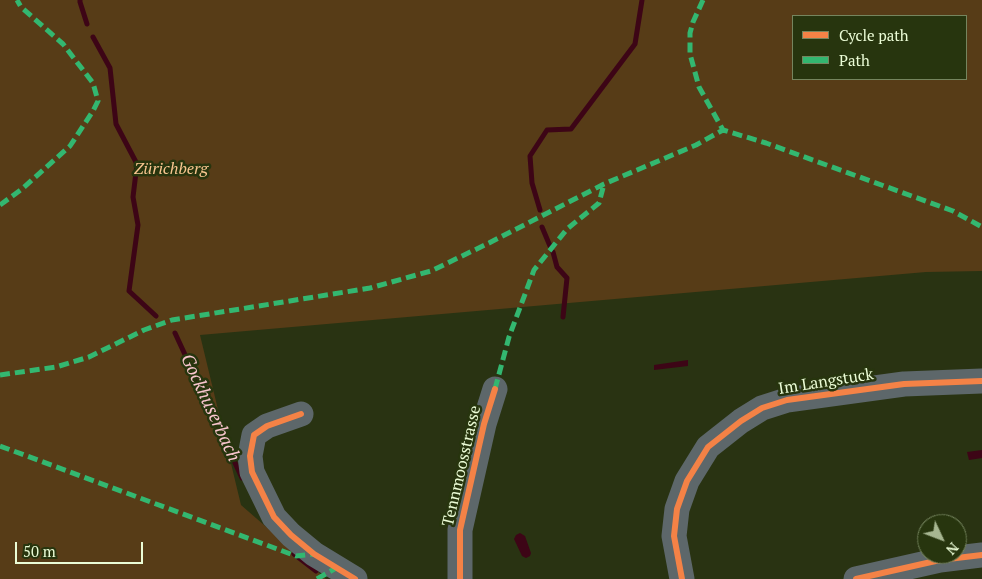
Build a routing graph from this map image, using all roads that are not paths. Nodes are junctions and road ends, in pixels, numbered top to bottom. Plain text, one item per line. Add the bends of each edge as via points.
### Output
1 (982, 381) edge
2 (495, 389) dead end
3 (300, 414) dead end
4 (982, 554) edge
5 (354, 579) edge
6 (460, 579) edge
7 (682, 579) edge
8 (856, 579) edge

1 - 7 street, Im Langstuck via 904,384 787,400 762,408 742,421 708,447 687,481 677,509 674,536
2 - 6 street, Tennmoosstrasse via 460,530
3 - 5 street via 267,426 254,436 250,456 252,472 274,517 291,535
4 - 8 street

